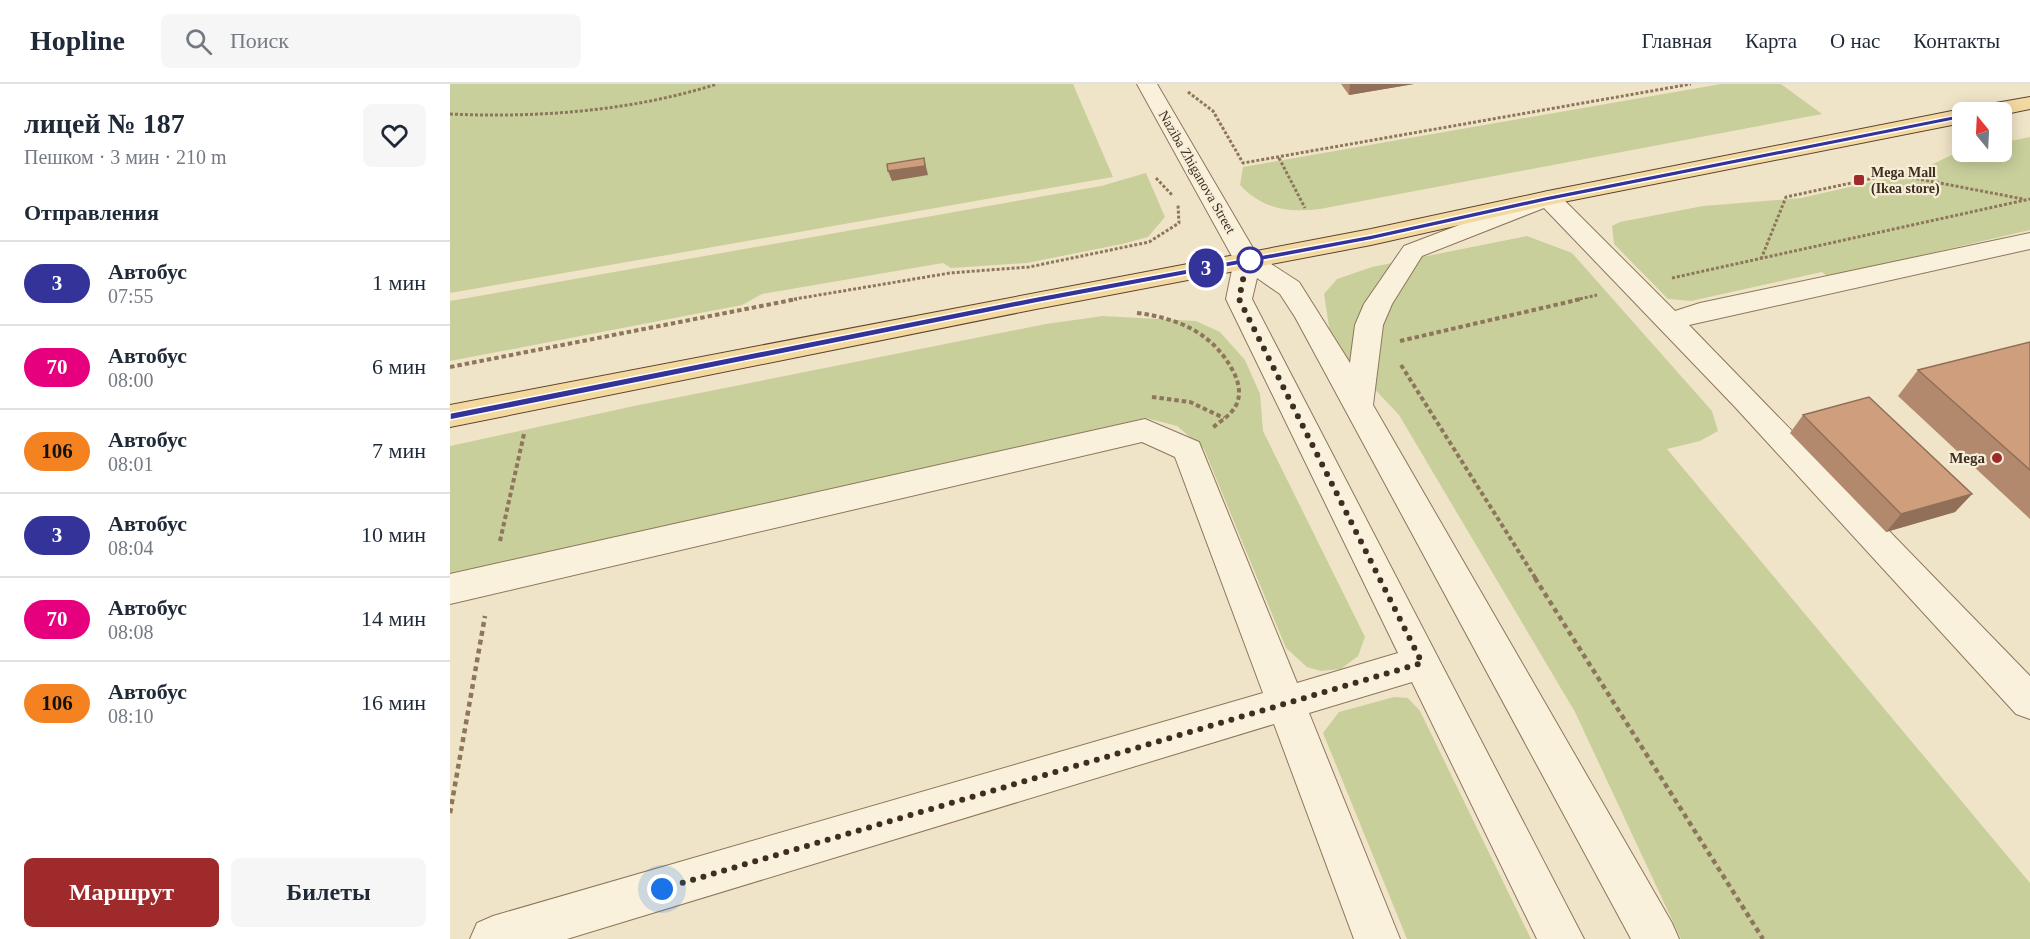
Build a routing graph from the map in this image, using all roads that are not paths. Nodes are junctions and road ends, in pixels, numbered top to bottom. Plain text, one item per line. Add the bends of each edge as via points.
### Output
1 (1147, 84) edge
2 (2030, 103) edge
3 (2012, 106) edge
4 (1952, 118) edge
5 (1548, 198) junction
6 (2030, 241) edge
7 (1247, 260) junction
8 (1671, 322) junction
9 (1358, 408) junction
10 (450, 417) edge
11 (450, 589) edge
12 (1422, 663) junction
13 (2030, 702) edge
14 (1286, 704) junction
15 (493, 939) edge
16 (1377, 939) edge
17 (1561, 939) edge
18 (1656, 939) edge

1 - 7 street, Naziba Zhiganova Street
2 - 3 main road
4 - 5 main road
5 - 7 main road
5 - 8 street
5 - 9 street via 1413,251 1369,325
6 - 8 street via 1700,312
7 - 9 street via 1290,288
7 - 10 main road
7 - 12 street via 1239,299
8 - 13 street
9 - 18 street
11 - 14 street via 1145,430 1188,450
12 - 14 street
12 - 17 street
14 - 15 street
14 - 16 street

